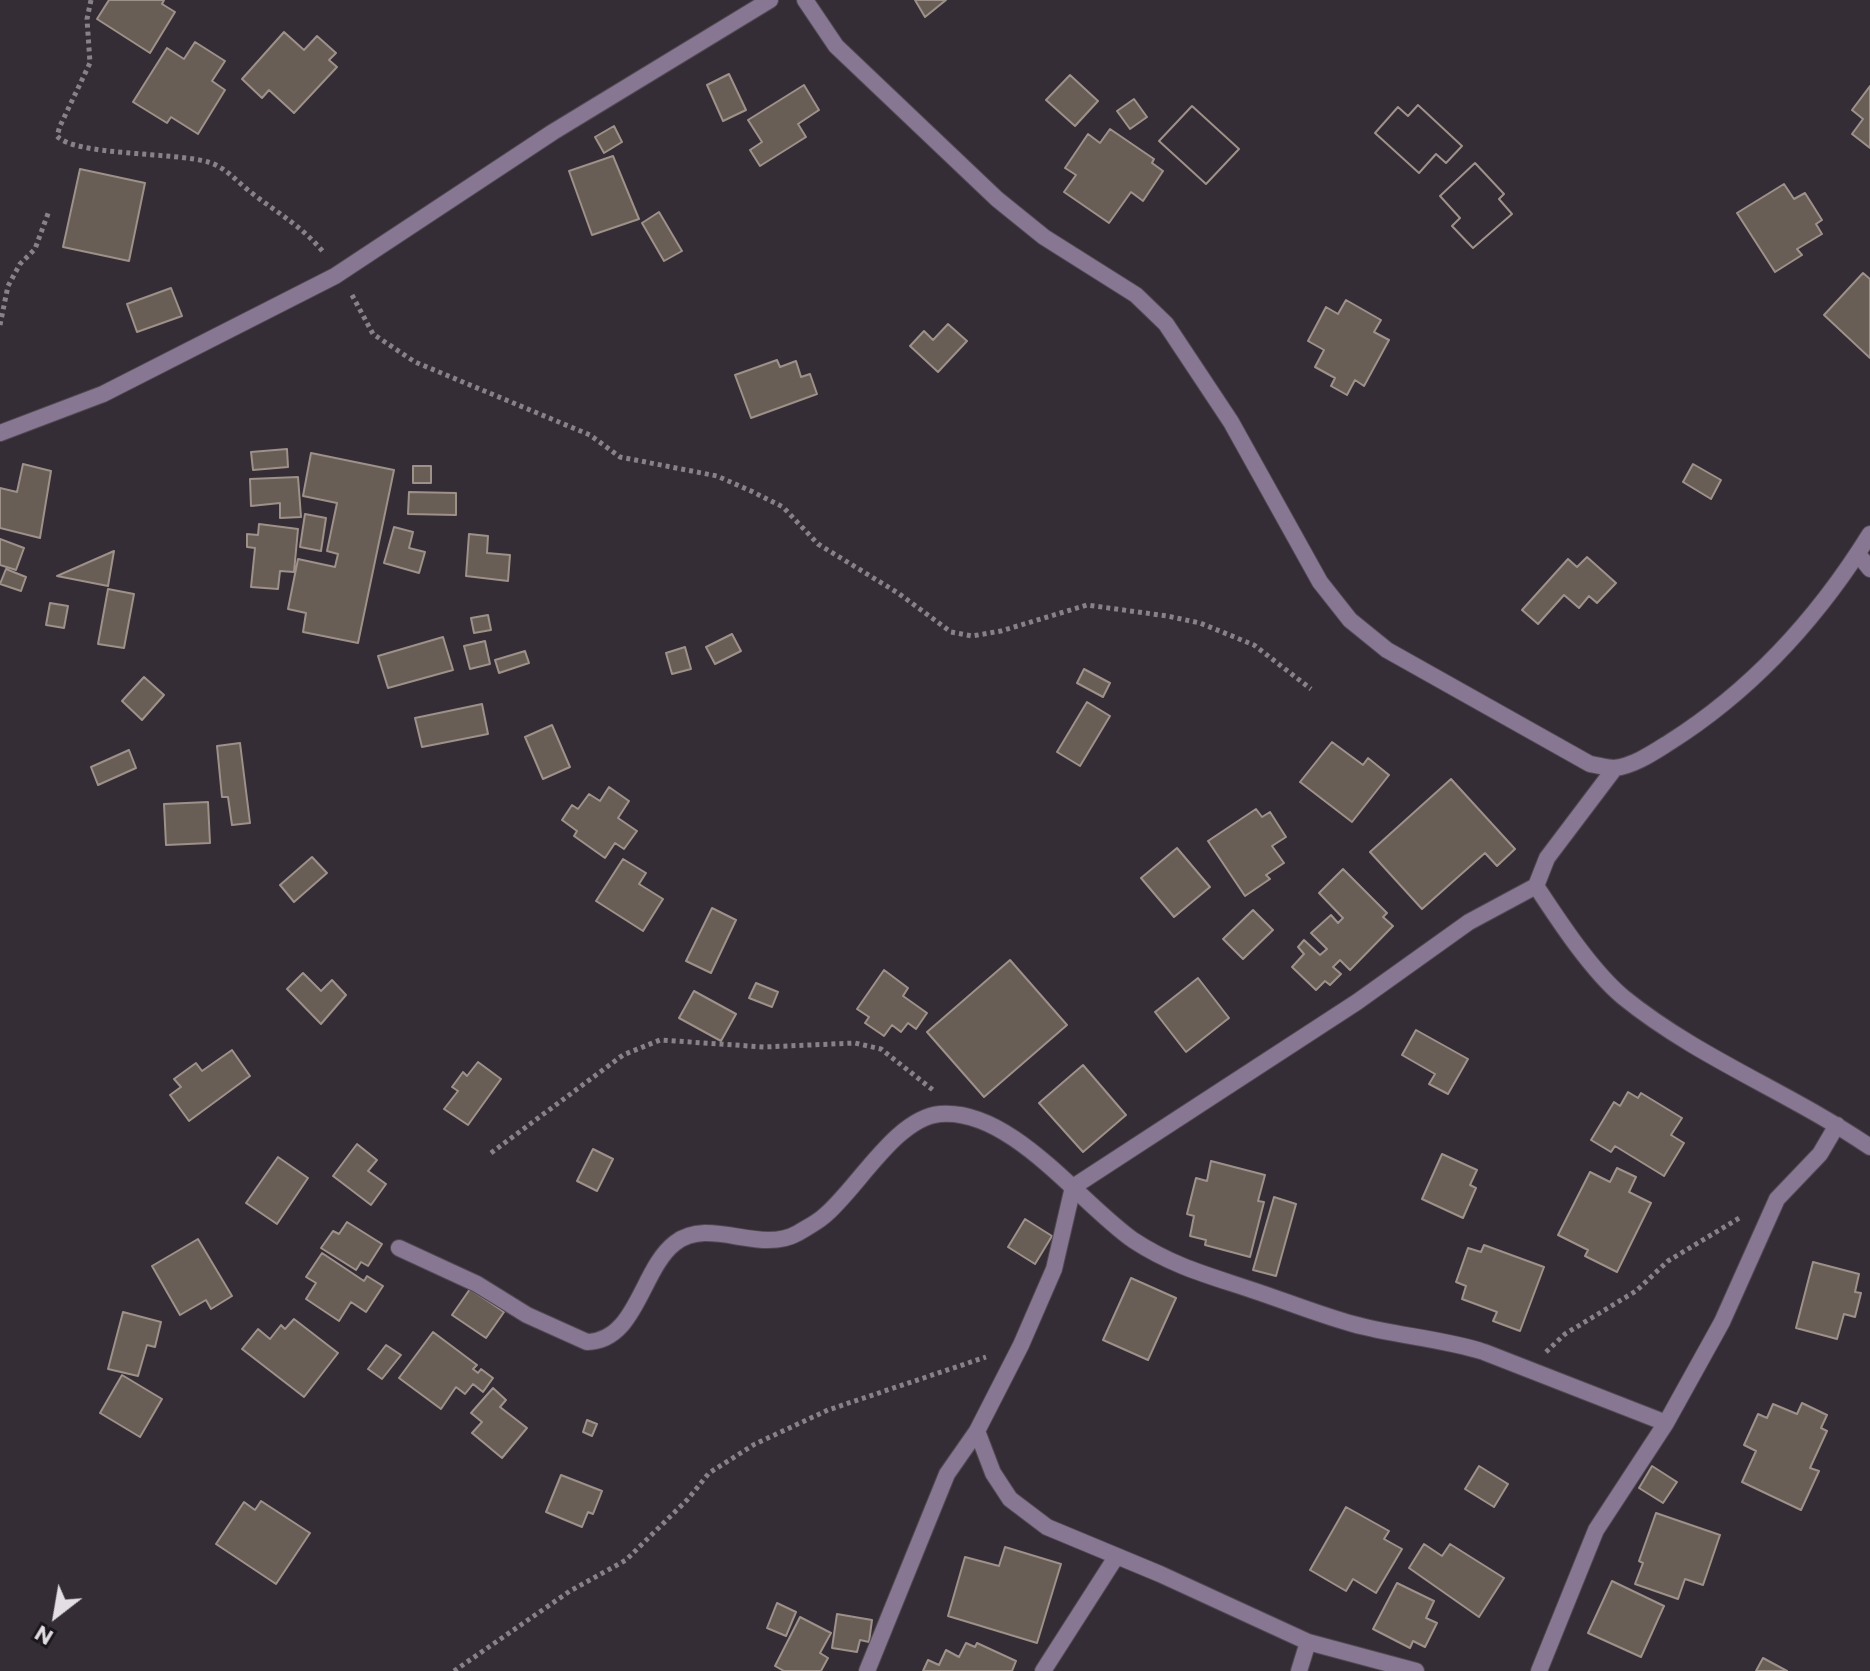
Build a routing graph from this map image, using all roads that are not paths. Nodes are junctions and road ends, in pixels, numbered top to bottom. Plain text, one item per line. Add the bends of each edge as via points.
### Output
1 (770, 0) edge
2 (805, 0) edge
3 (0, 433) edge
4 (1870, 534) edge
5 (1858, 554) junction
6 (1870, 569) edge
7 (1615, 768) junction
8 (1536, 886) junction
9 (1837, 1125) junction
10 (1870, 1147) edge
11 (1073, 1187) junction
12 (399, 1248) dead end
13 (1666, 1423) junction
14 (977, 1431) junction
15 (1116, 1557) junction
16 (1308, 1642) junction
17 (867, 1671) edge
18 (1043, 1671) edge
19 (1299, 1671) edge
20 (1416, 1671) edge
21 (1539, 1671) edge

1 - 3 street via 553,132 339,274 103,394
2 - 7 street via 836,46 997,199 1044,237 1136,295 1166,324 1231,422 1320,582 1350,620 1387,650 1560,749 1590,764
4 - 5 street
5 - 6 street
5 - 7 street via 1755,678 1695,726 1649,755
7 - 8 street via 1547,858
8 - 9 street via 1622,996 1707,1053
8 - 11 street via 1469,922 1357,1002
9 - 10 street
9 - 13 street via 1820,1154 1777,1199 1722,1322
11 - 12 street via 990,1123 961,1114 936,1114 899,1135 825,1216 783,1240 767,1243 690,1234 675,1242 617,1332 598,1342 527,1315 477,1284
11 - 13 street via 1131,1238 1182,1269 1355,1325 1454,1343 1577,1385
11 - 14 street via 1054,1269
13 - 21 street via 1596,1530
14 - 15 street via 1010,1499 1047,1527
14 - 17 street via 947,1474
15 - 16 street
15 - 18 street
16 - 19 street
16 - 20 street

